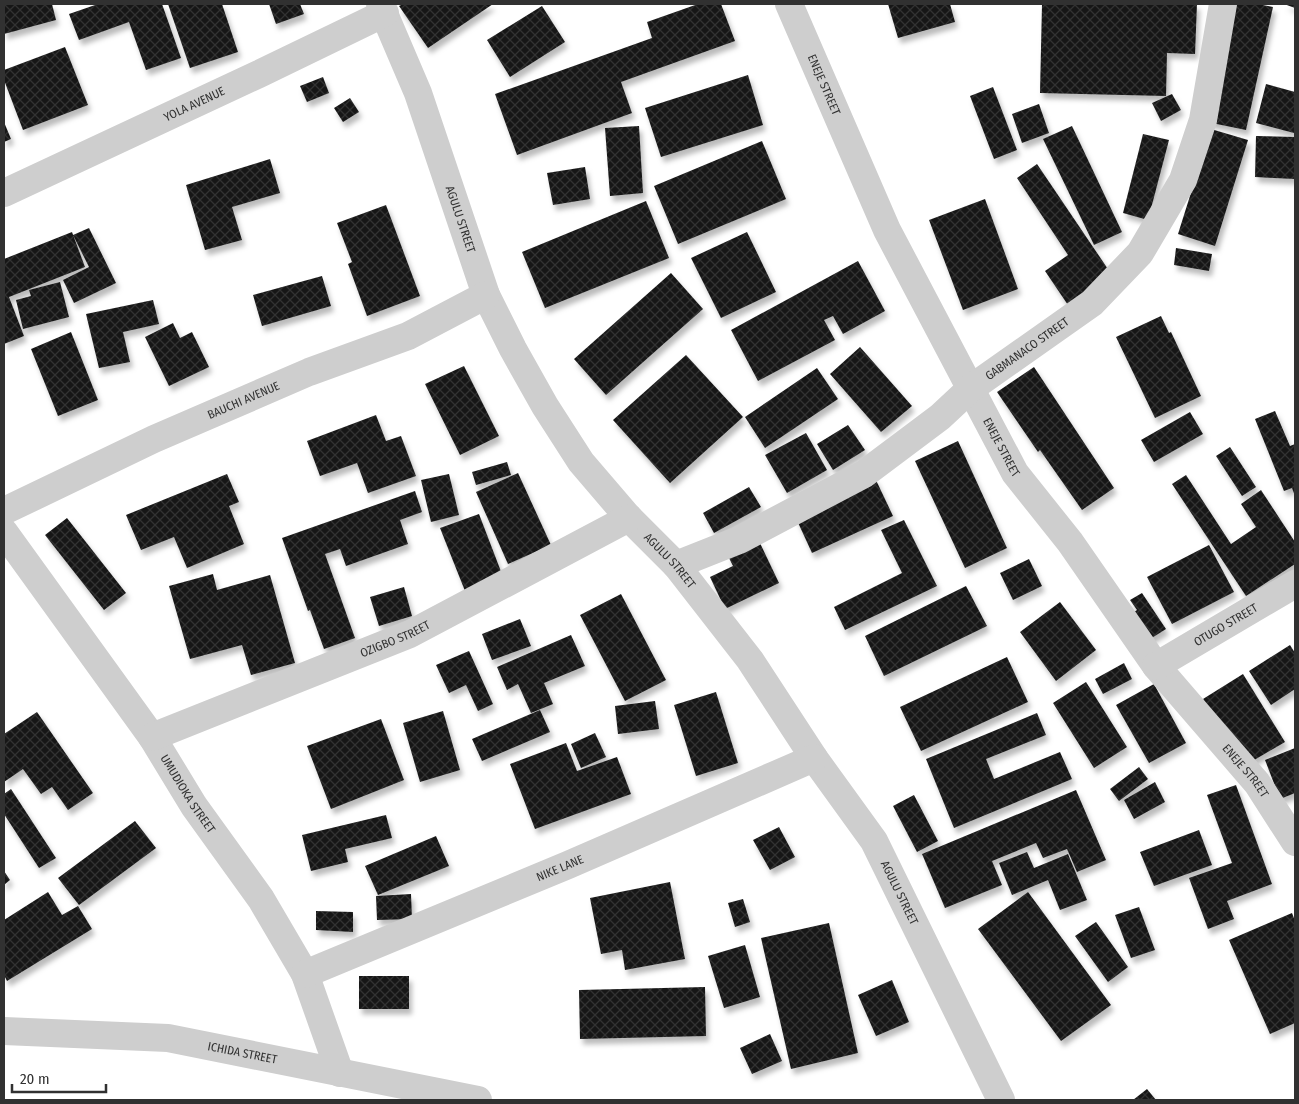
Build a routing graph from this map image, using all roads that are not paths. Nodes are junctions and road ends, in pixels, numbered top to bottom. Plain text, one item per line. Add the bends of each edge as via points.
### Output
1 (790, 4) edge
2 (1223, 4) edge
3 (382, 8) edge
4 (4, 192) edge
5 (486, 295) junction
6 (970, 389) junction
7 (4, 511) edge
8 (629, 518) junction
9 (4, 532) edge
10 (676, 565) junction
11 (1295, 584) edge
12 (1156, 666) junction
13 (152, 737) junction
14 (814, 758) junction
15 (1295, 842) edge
16 (305, 974) junction
17 (4, 1030) edge
18 (340, 1073) junction
19 (478, 1100) edge
20 (1001, 1100) edge

1 - 6 street, ENEJE STREET via 887,230
2 - 6 street, GABMANACO STREET via 1200,129 1183,180 1140,253 1092,303
3 - 4 street, YOLA AVENUE via 259,74
3 - 5 street, AGULU STREET via 418,92
5 - 7 street, BAUCHI AVENUE via 408,336 309,372 227,407
5 - 8 street, AGULU STREET via 560,430 581,462
6 - 10 street, GABMANACO STREET via 940,417 864,474 739,540
6 - 12 street, ENEJE STREET via 1015,473 1070,542
8 - 10 street, AGULU STREET
8 - 13 street, OZIGBO STREET via 410,634
9 - 13 street, UMUDIOKA STREET
10 - 14 street, AGULU STREET via 750,660
11 - 12 street, OTUGO STREET
12 - 15 street, ENEJE STREET via 1257,783
13 - 16 street, UMUDIOKA STREET via 194,806 261,899
14 - 16 street, NIKE LANE
14 - 20 street, AGULU STREET via 874,841
16 - 18 street, UMUDIOKA STREET
17 - 18 street, ICHIDA STREET via 168,1038
18 - 19 street, ICHIDA STREET

